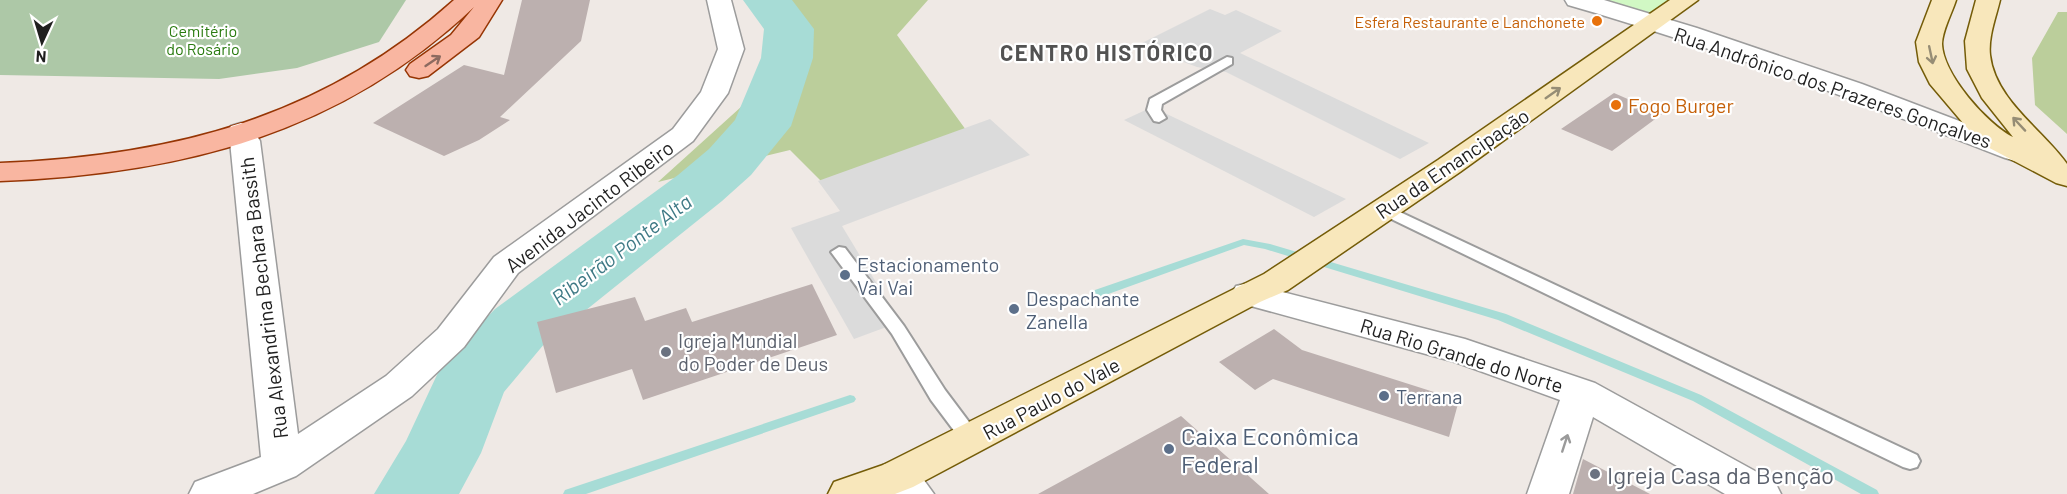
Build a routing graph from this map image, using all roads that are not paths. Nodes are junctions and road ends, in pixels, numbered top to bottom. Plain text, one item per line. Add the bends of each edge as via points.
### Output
1 (468, 0) edge
2 (490, 0) edge
3 (719, 0) edge
4 (1577, 0) edge
5 (1686, 0) edge
6 (1944, 0) edge
7 (1988, 0) edge
8 (1652, 24) junction
9 (1227, 61) dead end
10 (1159, 118) dead end
11 (243, 137) junction
12 (2015, 152) junction
13 (0, 172) edge
14 (2061, 173) edge
15 (1385, 210) junction
16 (839, 252) dead end
17 (1262, 288) junction
18 (1582, 393) junction
19 (971, 440) junction
20 (1910, 461) dead end
21 (282, 465) junction
22 (905, 485) edge
23 (210, 494) edge
24 (849, 494) edge
25 (1548, 494) edge
26 (1760, 494) edge

1 - 11 main road via 415,47 363,81
11 -> 2 main road via 304,125 407,78 463,38 486,13
3 - 21 street, Avenida Jacinto Ribeiro via 731,49 714,93 683,135 506,265 451,338 399,386
4 - 8 street, Rua Andrônico dos Prazeres Gonçalves
5 - 8 street, Rua da Emancipação
6 -> 12 street via 1929,42 1932,62 1970,116 1990,137
14 -> 7 street via 1996,99 1981,76 1977,54
8 - 12 street, Rua Andrônico dos Prazeres Gonçalves via 1851,89
15 -> 8 street, Rua da Emancipação
9 - 10 lane via 1155,102
11 - 13 main road via 116,162
11 - 21 street, Rua Alexandrina Bechara Bassith
12 - 14 street
15 - 17 street, Rua da Emancipação
15 - 20 lane
16 - 19 lane via 915,354 938,395
17 - 18 street, Rua Rio Grande do Norte
17 - 19 street, Rua Paulo do Vale
25 -> 18 street
18 - 26 street, Rua Rio Grande do Norte
19 - 22 street, Rua Paulo do Vale
21 - 23 street, Avenida Jacinto Ribeiro
22 - 24 street, Rua Paulo do Vale

